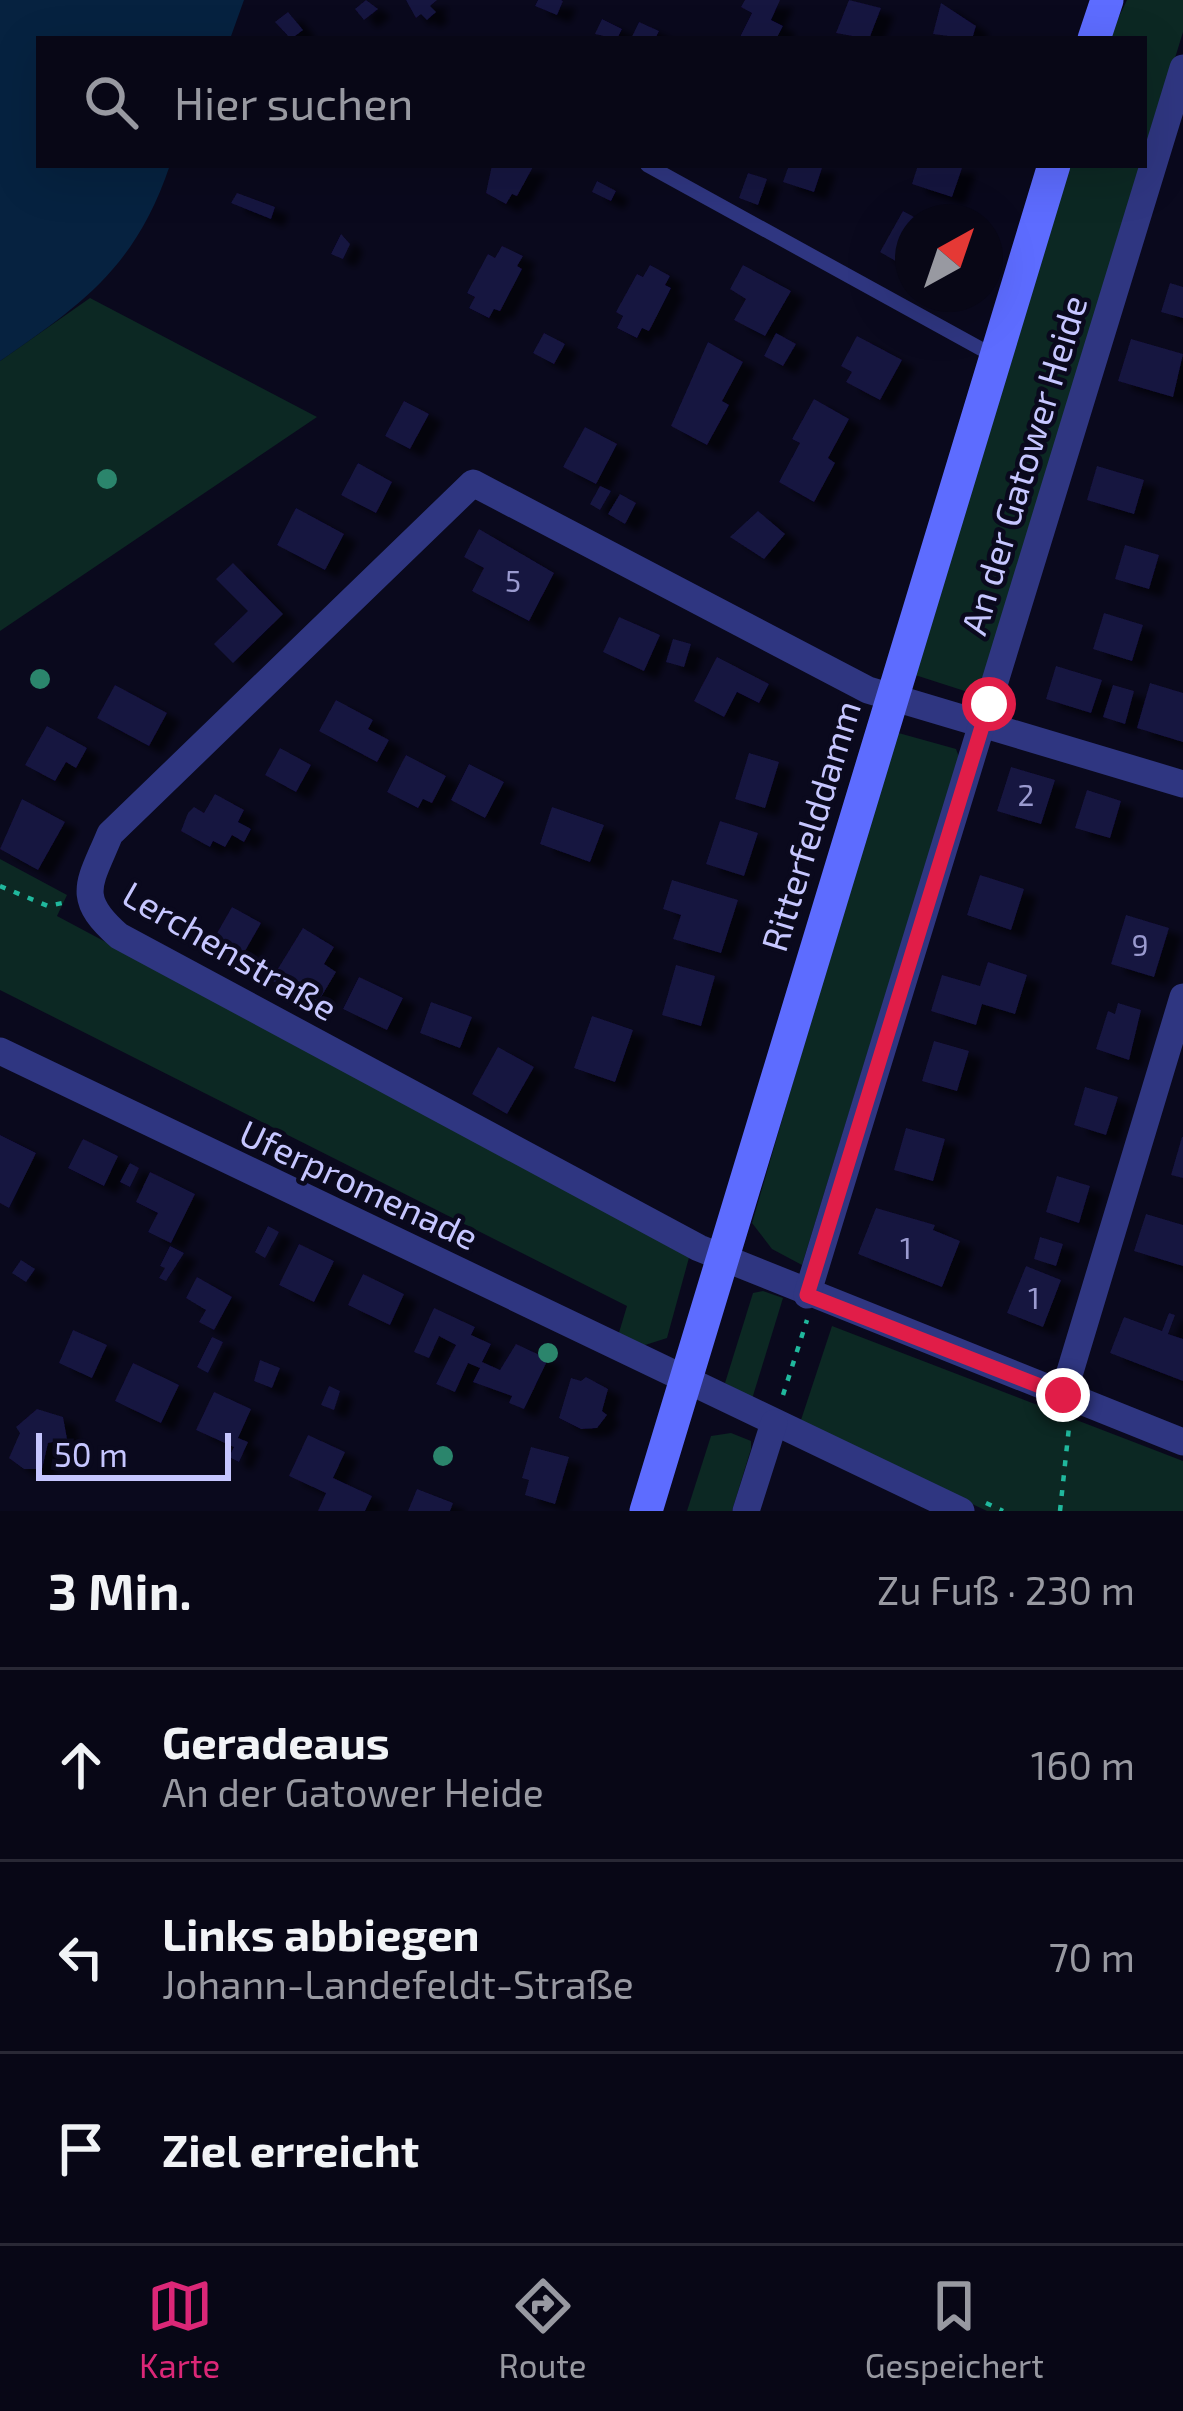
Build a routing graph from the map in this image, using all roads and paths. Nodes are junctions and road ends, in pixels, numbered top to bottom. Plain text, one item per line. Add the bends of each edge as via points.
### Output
1 (1107, 0) edge
2 (1095, 36) edge
3 (1183, 68) edge
4 (651, 168) edge
5 (1053, 168) edge
6 (994, 356) junction
7 (891, 697) junction
8 (983, 725) junction
9 (1183, 784) edge
10 (0, 886) edge
11 (87, 890) junction
12 (1183, 997) edge
13 (0, 1051) edge
14 (726, 1258) junction
15 (810, 1297) junction
16 (688, 1383) junction
17 (1067, 1404) junction
18 (774, 1423) junction
19 (1183, 1442) edge
20 (646, 1511) edge
21 (746, 1511) edge
22 (961, 1511) edge
23 (1060, 1511) edge

1 - 2 main road
3 - 8 street, An der Gatower Heide
4 - 6 lane
5 - 6 main road, Ritterfelddamm
6 - 7 main road, Ritterfelddamm
7 - 8 street
7 - 11 street, Lerchenstraße via 473,483 110,834
7 - 14 main road, Ritterfelddamm
8 - 9 street
8 - 15 street, An der Gatower Heide
10 - 11 path via 48,906
11 - 14 street, Lerchenstraße via 93,914 119,937
12 - 17 street
13 - 16 street, Uferpromenade
14 - 15 street, Lerchenstraße
14 - 16 main road, Ritterfelddamm
15 - 17 street, Lerchenstraße
15 - 18 path
16 - 18 street, Uferpromenade
16 - 20 main road, Ritterfelddamm
17 - 19 street, Lerchenstraße
17 - 23 path
18 - 21 street
18 - 22 street, Uferpromenade

